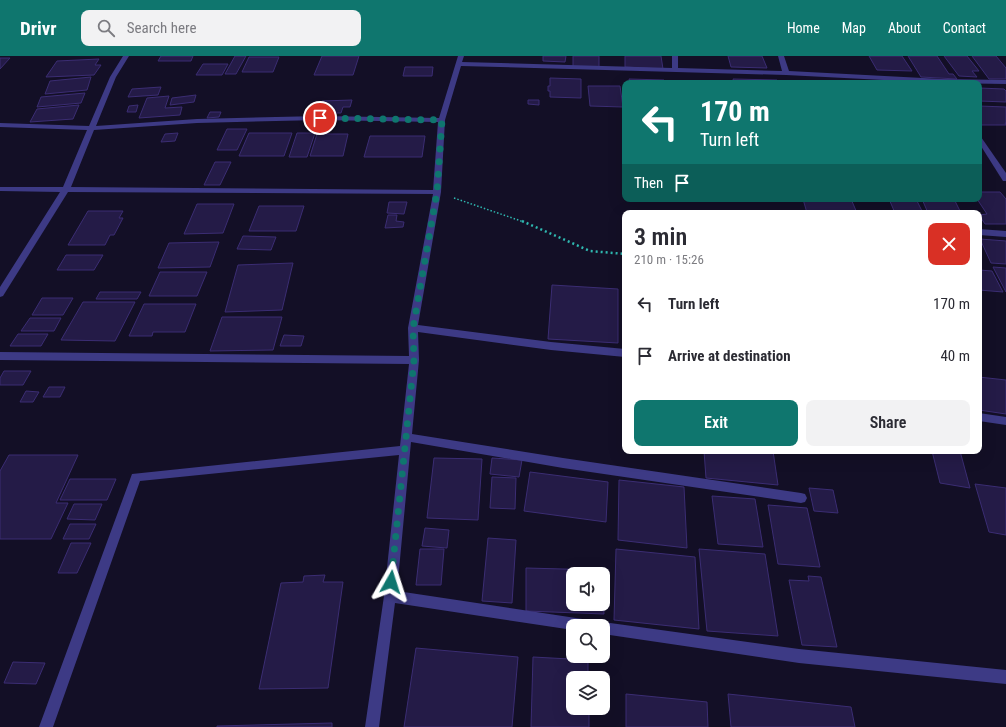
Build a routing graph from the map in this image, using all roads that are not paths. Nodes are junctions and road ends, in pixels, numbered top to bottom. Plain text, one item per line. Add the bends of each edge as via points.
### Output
1 (126, 56) edge
2 (675, 56) edge
3 (781, 56) edge
4 (460, 60) edge
5 (675, 71) junction
6 (786, 73) junction
7 (908, 80) edge
8 (982, 82) edge
9 (1006, 82) edge
10 (442, 120) junction
11 (0, 125) edge
12 (92, 128) junction
13 (982, 143) edge
14 (1006, 179) edge
15 (66, 188) junction
16 (0, 189) edge
17 (437, 192) junction
18 (982, 232) edge
19 (1006, 234) edge
20 (0, 294) edge
21 (413, 328) junction
22 (622, 353) edge
23 (0, 356) edge
24 (414, 360) junction
25 (982, 417) edge
26 (1006, 421) edge
27 (406, 437) junction
28 (405, 450) junction
29 (801, 498) dead end
30 (390, 596) junction
31 (566, 623) edge
32 (610, 629) edge
33 (1006, 676) edge
34 (46, 727) edge
35 (372, 727) edge

1 - 12 street via 113,77
2 - 5 street
3 - 6 street
4 - 5 street
4 - 10 street
5 - 6 street
6 - 7 street
8 - 9 street
10 - 12 street via 320,118 197,121
10 - 17 street
11 - 12 street
12 - 15 street
13 - 14 street
15 - 16 street
15 - 17 street
15 - 20 street
17 - 21 street
18 - 19 street
21 - 22 street
21 - 24 street
23 - 24 street
24 - 27 street
25 - 26 street
27 - 28 street
27 - 29 street
28 - 30 street
28 - 34 street via 136,477
30 - 31 street
30 - 35 street
32 - 33 street via 800,656

